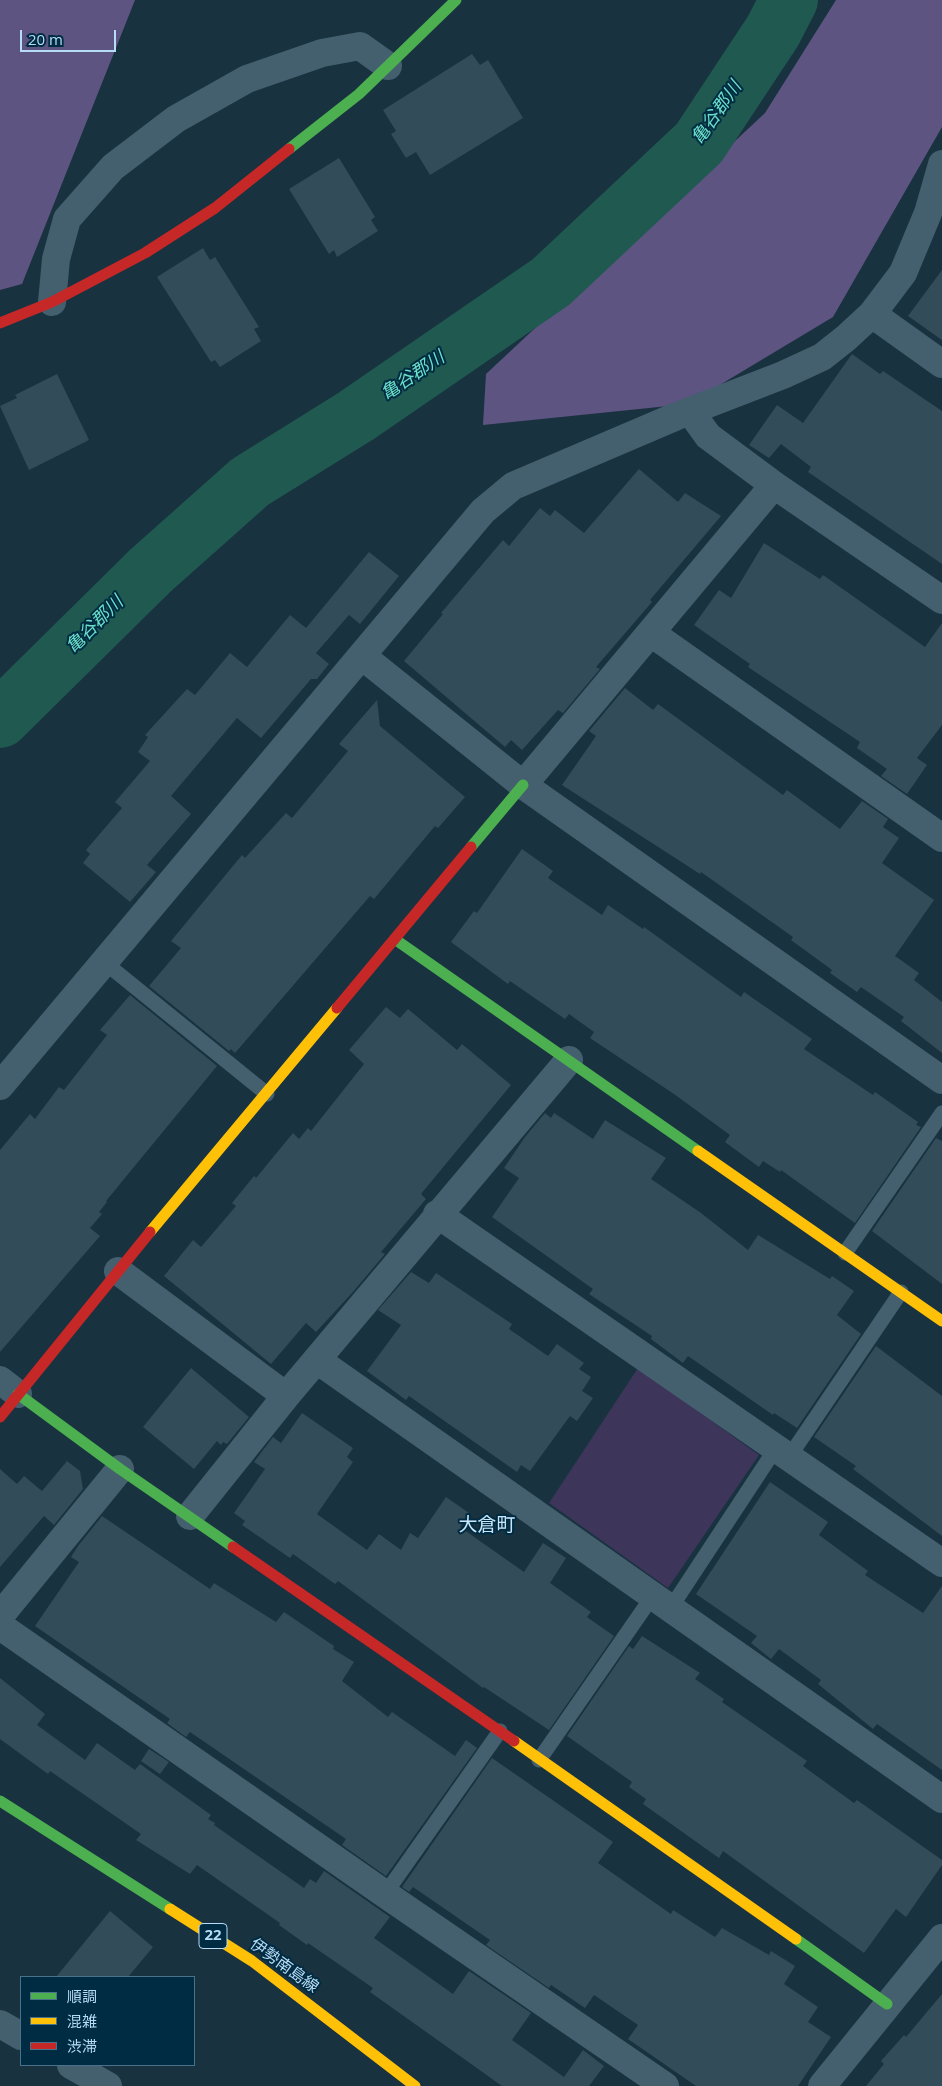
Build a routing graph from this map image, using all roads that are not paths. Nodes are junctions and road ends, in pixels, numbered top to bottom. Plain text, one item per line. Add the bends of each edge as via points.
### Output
1 (456, 0) edge
2 (388, 66) junction
3 (942, 164) edge
4 (52, 302) junction
5 (872, 314) junction
6 (0, 323) edge
7 (942, 364) edge
8 (690, 411) junction
9 (774, 485) junction
10 (942, 600) edge
11 (651, 633) junction
12 (362, 656) junction
13 (523, 785) junction
14 (942, 838) edge
15 (396, 940) junction
16 (104, 962) junction
17 (569, 1060) junction
18 (942, 1080) edge
19 (0, 1086) edge
20 (267, 1094) junction
21 (942, 1113) edge
22 (437, 1214) junction
23 (845, 1253) junction
24 (118, 1271) junction
25 (901, 1292) junction
26 (942, 1321) edge
27 (317, 1360) junction
28 (9, 1387) edge
29 (286, 1396) junction
30 (0, 1417) edge
31 (782, 1453) junction
32 (120, 1468) junction
33 (190, 1516) junction
34 (942, 1563) edge
35 (661, 1603) junction
36 (0, 1616) edge
37 (0, 1626) edge
38 (500, 1731) junction
39 (539, 1760) junction
40 (942, 1799) edge
41 (0, 1801) edge
42 (385, 1894) junction
43 (942, 1938) edge
44 (888, 2004) junction
45 (0, 2024) edge
46 (20, 2035) edge
47 (72, 2066) edge
48 (108, 2086) edge
49 (415, 2086) edge
50 (665, 2086) edge
51 (822, 2086) edge

1 - 2 street
2 - 4 street via 301,142 215,208 145,253
2 - 4 street via 360,46 322,53 248,79 176,119 113,168 66,219 56,260
3 - 5 street via 915,247 903,273
4 - 6 street
5 - 7 street
5 - 8 street via 822,357
8 - 9 street via 708,436
8 - 12 street via 512,486 483,512
9 - 10 street
9 - 11 street
11 - 13 street
11 - 14 street
12 - 13 street
12 - 16 street
13 - 15 street
13 - 18 street
15 - 17 street
15 - 20 street
16 - 19 street
16 - 20 lane
17 - 22 street
17 - 23 street
20 - 24 street
21 - 23 lane
22 - 27 street
22 - 31 street
23 - 25 street
24 - 28 street
24 - 29 street
25 - 26 street
25 - 31 lane
27 - 29 street
27 - 35 street
28 - 30 street
28 - 32 street
29 - 33 street
31 - 34 street
31 - 35 lane
32 - 33 street
32 - 36 street
33 - 38 street
35 - 39 lane
35 - 40 street
37 - 42 street
38 - 39 street
38 - 42 lane
39 - 44 street
41 - 49 street, 伊勢南島線 / 22 via 252,1961
42 - 50 street
43 - 44 street
44 - 51 street
45 - 46 street
47 - 48 street

